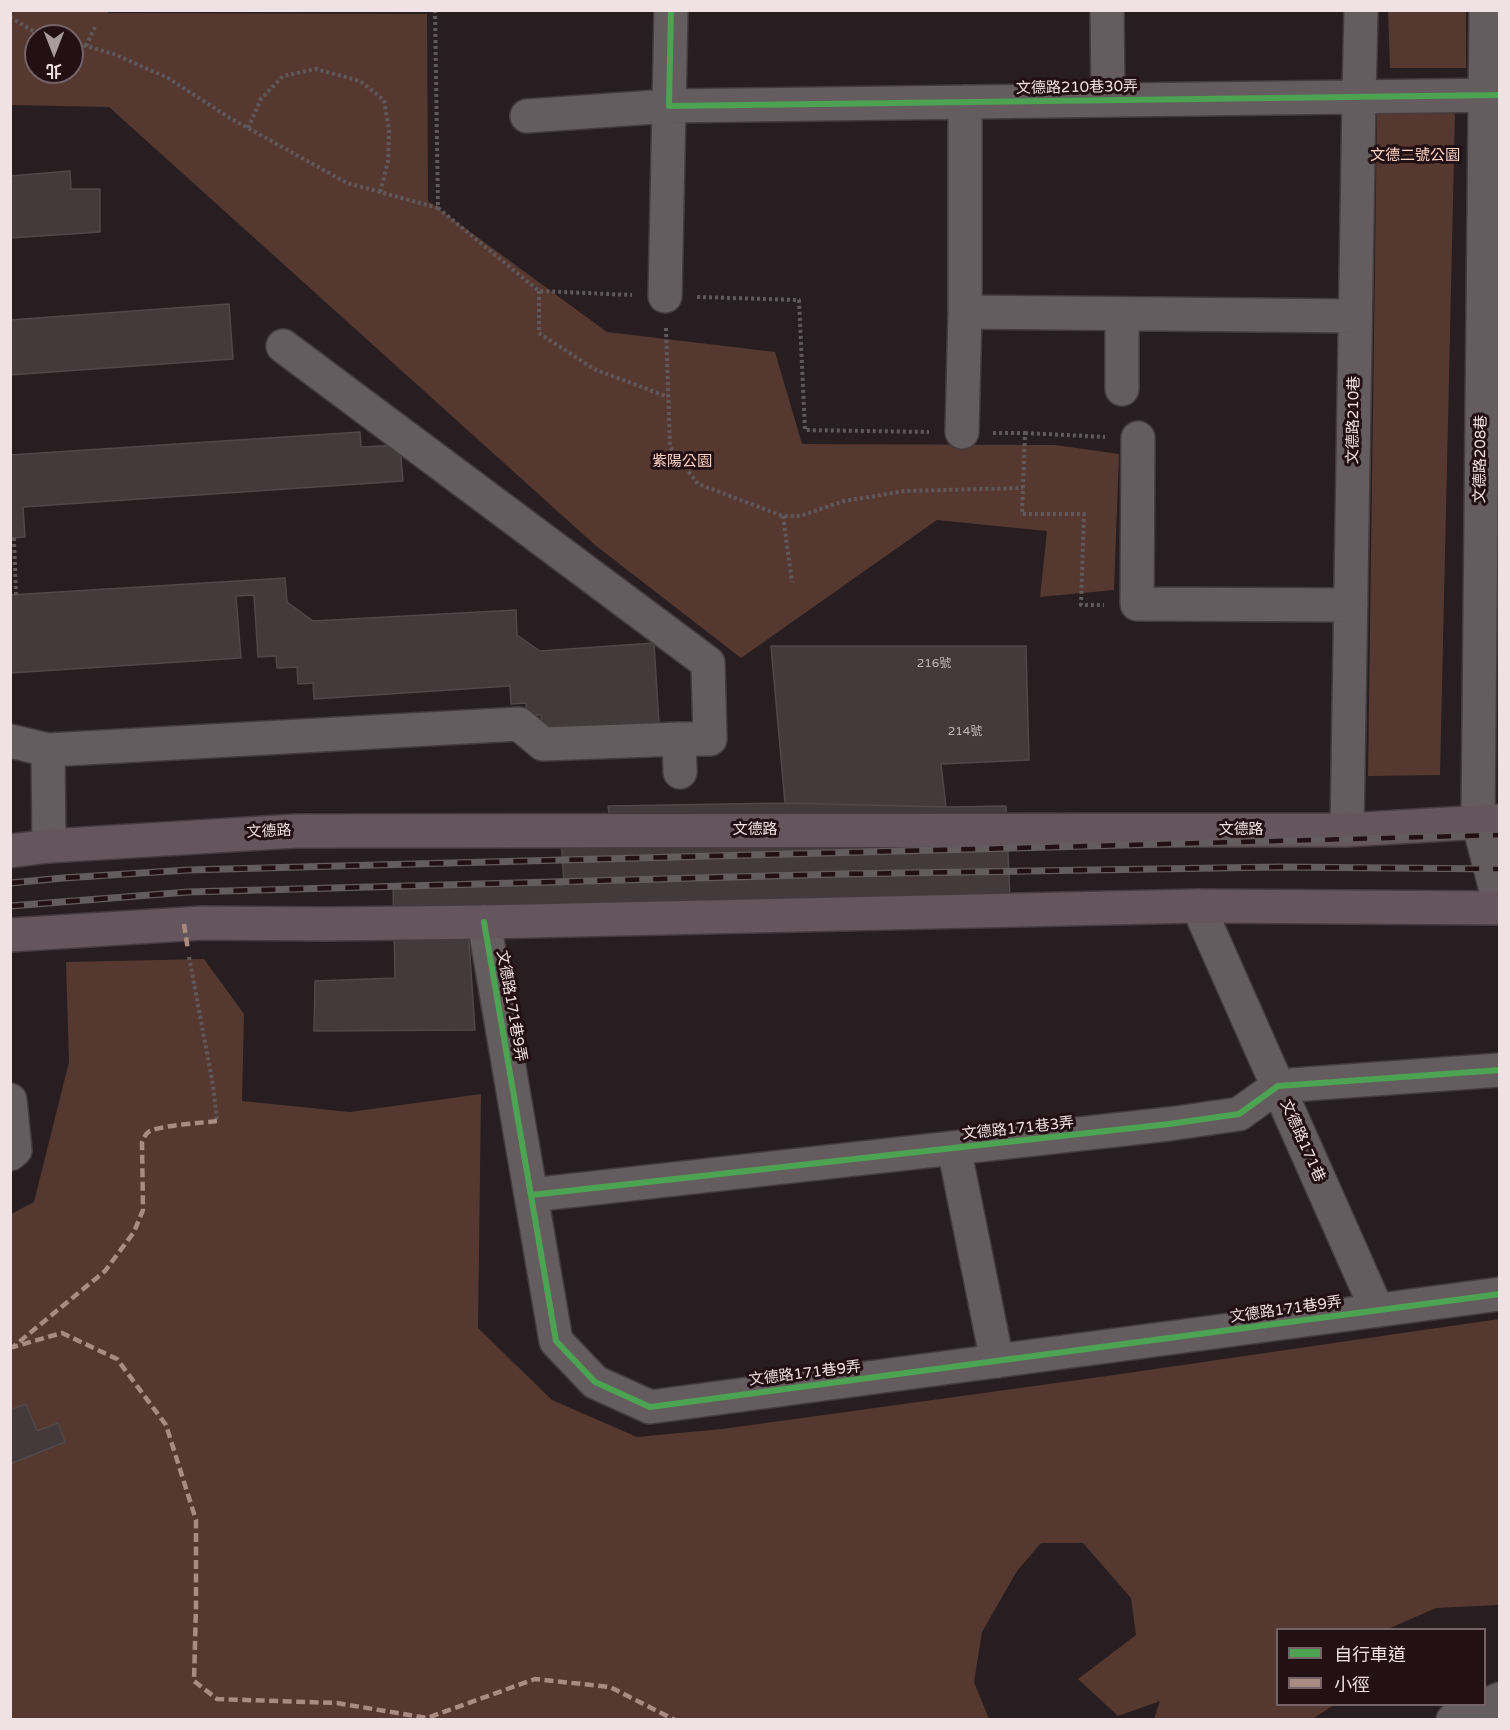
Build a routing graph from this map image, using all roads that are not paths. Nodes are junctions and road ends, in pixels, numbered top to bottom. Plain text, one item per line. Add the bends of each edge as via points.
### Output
1 (670, 10) edge
2 (1107, 10) edge
3 (1362, 10) edge
4 (1486, 10) edge
5 (1492, 95) edge
6 (1359, 96) junction
7 (1108, 100) junction
8 (965, 102) junction
9 (669, 106) junction
10 (527, 116) dead end
11 (665, 296) road end
12 (965, 312) junction
13 (1122, 314) junction
14 (1355, 316) junction
15 (283, 346) dead end
16 (1122, 389) dead end
17 (962, 432) road end
18 (1138, 438) road end
19 (1490, 526) edge
20 (1351, 605) junction
21 (679, 739) junction
22 (10, 741) edge
23 (48, 750) junction
24 (680, 772) dead end
25 (1489, 821) edge
26 (1347, 830) junction
27 (49, 846) junction
28 (10, 851) edge
29 (1198, 906) junction
30 (1500, 906) edge
31 (484, 922) junction
32 (10, 934) edge
33 (1500, 1070) edge
34 (1278, 1086) junction
35 (10, 1100) edge
36 (954, 1148) junction
37 (10, 1154) edge
38 (531, 1195) junction
39 (1500, 1294) edge
40 (1377, 1310) junction
41 (997, 1361) junction
42 (1500, 1699) edge
43 (1486, 1705) edge
44 (1484, 1706) edge
45 (1453, 1719) edge

1 - 9 street
2 - 7 street
3 - 6 street, 文德路210巷
4 - 5 street, 文德路208巷
5 - 6 street, 文德路210巷30弄
5 - 19 street, 文德路208巷
6 - 7 street, 文德路210巷30弄
6 - 14 street, 文德路210巷
7 - 8 street, 文德路210巷30弄
8 - 9 street, 文德路210巷30弄
8 - 12 street
9 - 10 street, 文德路210巷30弄
9 - 11 street
12 - 13 street
12 - 17 street
13 - 14 street
13 - 16 street
14 - 20 street, 文德路210巷
15 - 21 street via 708,663 710,739
18 - 20 street via 1137,604
19 - 25 street, 文德路208巷
20 - 26 street, 文德路210巷
21 - 23 street via 543,744 519,724
21 - 24 street
22 - 23 street
23 - 27 street
25 - 26 main road, 文德路
25 - 30 street, 文德路208巷
26 - 27 main road, 文德路 via 296,831
27 - 28 main road, 文德路
29 - 30 main road
29 - 31 main road
29 - 34 street, 文德路171巷
31 - 32 main road via 201,923
31 - 38 street, 文德路171巷9弄
33 - 34 street
34 - 36 street, 文德路171巷3弄 via 1239,1114
34 - 40 street, 文德路171巷
35 - 37 street via 15,1150
36 - 38 street, 文德路171巷3弄
36 - 41 street
38 - 41 street, 文德路171巷9弄 via 556,1341 596,1382 650,1407
39 - 40 street, 文德路171巷9弄
40 - 41 street, 文德路171巷9弄
42 - 43 street
44 - 45 street

